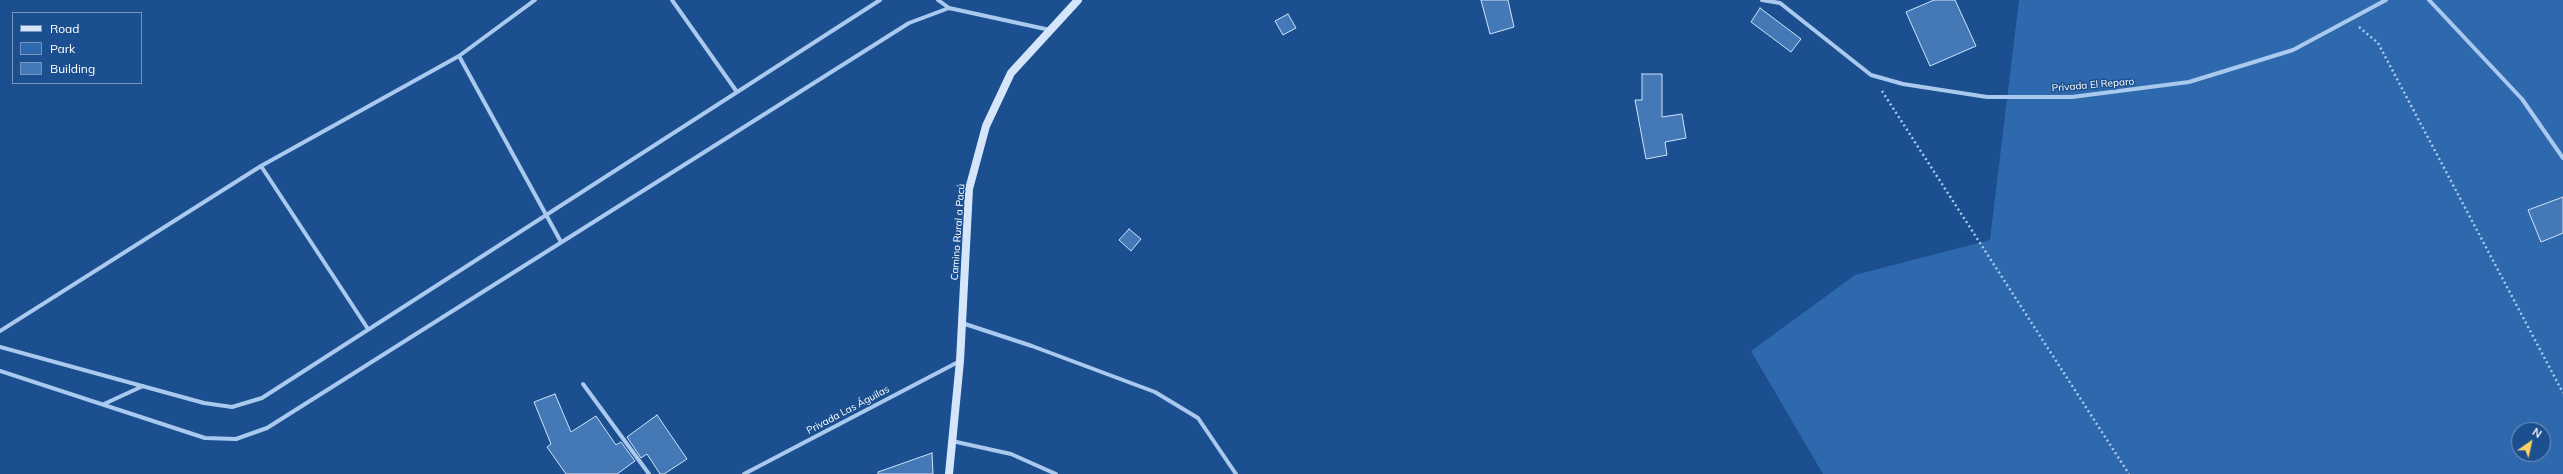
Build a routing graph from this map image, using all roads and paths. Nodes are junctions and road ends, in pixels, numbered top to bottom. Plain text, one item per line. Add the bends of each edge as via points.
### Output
1 (535, 0) edge
2 (672, 0) edge
3 (880, 0) edge
4 (938, 0) edge
5 (1078, 0) edge
6 (1762, 0) edge
7 (2386, 0) edge
8 (2429, 0) edge
9 (949, 8) junction
10 (2350, 19) junction
11 (1050, 30) junction
12 (459, 56) junction
13 (1871, 75) junction
14 (737, 92) junction
15 (2563, 158) edge
16 (261, 166) junction
17 (545, 215) junction
18 (561, 242) junction
19 (962, 323) junction
20 (368, 329) junction
21 (0, 331) edge
22 (0, 347) edge
23 (960, 361) junction
24 (0, 371) edge
25 (583, 384) dead end
26 (143, 386) junction
27 (2563, 393) edge
28 (104, 404) junction
29 (952, 440) junction
30 (649, 474) edge
31 (744, 474) edge
32 (949, 474) edge
33 (1056, 474) edge
34 (1236, 474) edge
35 (2129, 474) edge

1 - 12 street
2 - 14 street
3 - 14 street
4 - 9 street
5 - 11 street, Camino Rural a Pacú
6 - 13 street, Privada El Reparo via 1780,3
7 - 10 street, Privada El Reparo
8 - 15 street via 2522,100
9 - 11 street
9 - 18 street via 908,23
10 - 13 street, Privada El Reparo via 2294,50 2189,82 2080,96 1987,97 1903,84
10 - 27 path via 2378,43
11 - 19 street, Camino Rural a Pacú via 1011,73 986,126 969,189
12 - 16 street
12 - 17 street
13 - 35 path
14 - 17 street
16 - 20 street
16 - 21 street
17 - 18 street
17 - 20 street
18 - 28 street via 266,428 236,439 205,438
19 - 23 street, Camino Rural a Pacú
19 - 34 street via 1155,392 1198,418
20 - 26 street via 262,398 232,407 204,403
22 - 26 street
23 - 29 street, Camino Rural a Pacú
23 - 31 street, Privada Las Águilas
24 - 28 street
25 - 30 street
26 - 28 street
29 - 32 street, Camino Rural a Pacú
29 - 33 street via 1011,454

